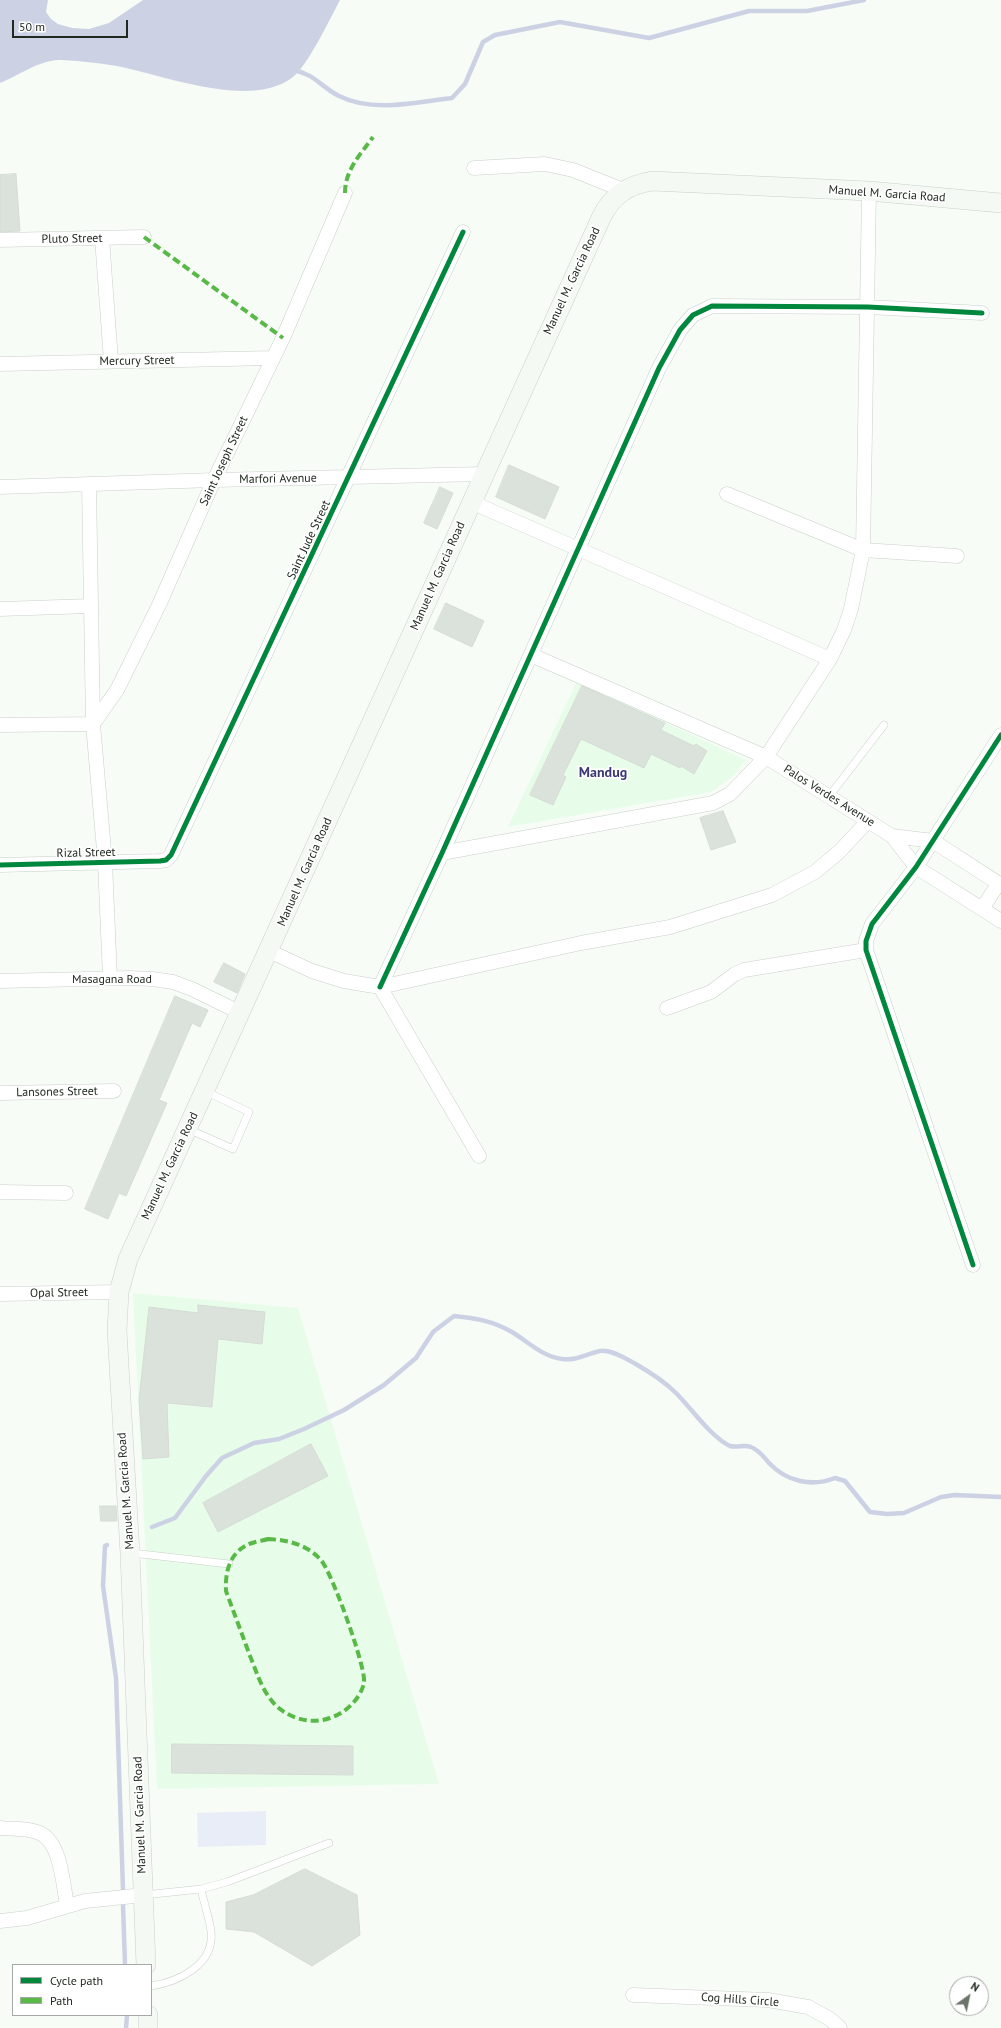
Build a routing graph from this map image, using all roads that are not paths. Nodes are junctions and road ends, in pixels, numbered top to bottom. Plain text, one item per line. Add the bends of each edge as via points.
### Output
1 (474, 168) dead end
2 (623, 190) junction
3 (869, 192) junction
4 (345, 193) dead end
5 (1001, 202) edge
6 (463, 232) dead end
7 (144, 237) dead end
8 (102, 238) junction
9 (0, 240) edge
10 (868, 307) junction
11 (982, 313) dead end
12 (273, 358) junction
13 (111, 361) junction
14 (0, 364) edge
15 (484, 474) junction
16 (348, 478) junction
17 (214, 480) junction
18 (90, 484) junction
19 (0, 487) edge
20 (727, 494) dead end
21 (471, 502) junction
22 (579, 549) junction
23 (862, 550) junction
24 (957, 556) dead end
25 (91, 606) junction
26 (0, 609) edge
27 (531, 655) junction
28 (830, 659) junction
29 (93, 724) junction
30 (0, 725) edge
31 (884, 725) dead end
32 (1001, 735) edge
33 (766, 757) junction
34 (830, 796) junction
35 (868, 821) junction
36 (892, 836) junction
37 (933, 841) junction
38 (442, 852) junction
39 (171, 855) joint
40 (105, 862) junction
41 (0, 865) edge
42 (916, 867) junction
43 (1000, 885) edge
44 (982, 909) junction
45 (1001, 921) edge
46 (866, 950) junction
47 (269, 951) junction
48 (110, 978) junction
49 (0, 981) edge
50 (380, 987) junction
51 (667, 1008) dead end
52 (241, 1013) junction
53 (114, 1091) dead end
54 (205, 1091) junction
55 (0, 1093) edge
56 (188, 1128) junction
57 (479, 1156) dead end
58 (0, 1192) edge
59 (66, 1193) dead end
60 (973, 1266) dead end
61 (119, 1292) junction
62 (0, 1294) edge
63 (130, 1553) junction
64 (229, 1564) dead end
65 (0, 1828) edge
66 (329, 1843) dead end
67 (201, 1889) junction
68 (144, 1894) junction
69 (67, 1906) junction
70 (0, 1921) edge
71 (146, 1964) edge
72 (152, 1986) edge
73 (633, 1995) dead end
74 (148, 2016) edge
75 (148, 2028) edge
76 (840, 2028) edge

1 - 2 street via 551,165 590,176
2 - 3 main road, Manuel M. Garcia Road via 635,184 652,181
2 - 15 main road, Manuel M. Garcia Road via 614,198 601,218
3 - 5 main road, Manuel M. Garcia Road
3 - 10 street
4 - 12 street, Saint Joseph Street
6 - 16 street, Saint Jude Street
7 - 8 street, Pluto Street
8 - 9 street, Pluto Street
8 - 13 street
10 - 11 street
10 - 22 street via 712,306 693,315 680,330 659,368
10 - 23 street
12 - 13 street, Mercury Street
12 - 17 street, Saint Joseph Street
13 - 14 street, Mercury Street
15 - 16 street, Marfori Avenue
15 - 21 main road, Manuel M. Garcia Road
16 - 17 street, Marfori Avenue
16 - 39 street, Saint Jude Street
17 - 18 street, Marfori Avenue
17 - 29 street, Saint Joseph Street via 138,649 117,690
18 - 19 street, Marfori Avenue
18 - 25 street
20 - 23 street
21 - 22 street
21 - 47 main road, Manuel M. Garcia Road
22 - 27 street
22 - 28 street
23 - 24 street
23 - 28 street via 851,609
25 - 26 street
25 - 29 street
27 - 33 street, Palos Verdes Avenue
27 - 38 street
28 - 33 street
29 - 30 street
29 - 40 street
31 - 34 lane
32 - 37 street
33 - 34 street, Palos Verdes Avenue
33 - 38 street via 730,794 713,803
34 - 35 street, Palos Verdes Avenue
35 - 36 street, Palos Verdes Avenue
35 - 50 street via 815,872 772,896 670,927 581,943
36 - 37 street, Palos Verdes Avenue
36 - 42 street, Palos Verdes Avenue
37 - 42 street
37 - 43 street, Palos Verdes Avenue
38 - 50 street
39 - 40 street, Rizal Street via 160,861
40 - 41 street, Rizal Street
40 - 48 street
42 - 44 street, Palos Verdes Avenue
42 - 46 street via 872,924 866,941
43 - 44 street
44 - 45 street, Palos Verdes Avenue
46 - 51 street via 744,970 712,992
46 - 60 street
47 - 50 street via 312,971 344,981
47 - 52 main road, Manuel M. Garcia Road
48 - 49 street, Masagana Road
48 - 52 street, Masagana Road via 173,982 209,996
50 - 57 street
52 - 54 main road, Manuel M. Garcia Road
53 - 55 street, Lansones Street
54 - 56 main road, Manuel M. Garcia Road
54 - 56 lane via 249,1112 233,1149
56 - 61 main road, Manuel M. Garcia Road via 128,1259
58 - 59 street
61 - 62 street, Opal Street
61 - 63 main road, Manuel M. Garcia Road via 118,1364
63 - 64 lane
63 - 68 main road, Manuel M. Garcia Road
65 - 69 street via 38,1832 52,1842
66 - 67 lane via 227,1882
67 - 68 lane
67 - 72 lane via 211,1933 208,1950 200,1965 186,1975 166,1984
68 - 69 street via 97,1899
68 - 71 main road, Manuel M. Garcia Road
69 - 70 street via 27,1918
73 - 76 street, Cog Hills Circle via 768,2000 808,2007 830,2019
74 - 75 main road

